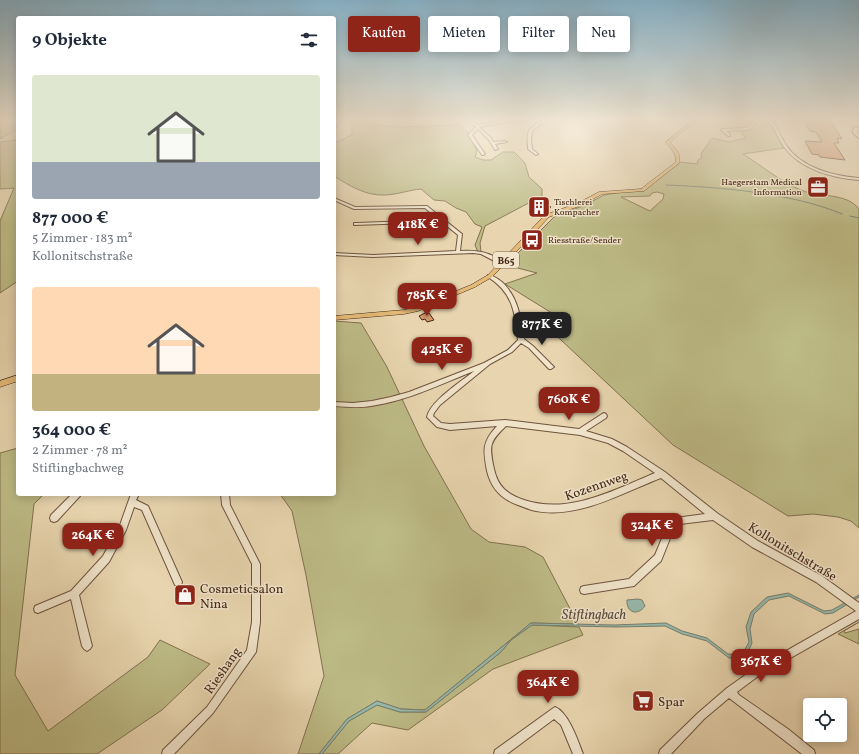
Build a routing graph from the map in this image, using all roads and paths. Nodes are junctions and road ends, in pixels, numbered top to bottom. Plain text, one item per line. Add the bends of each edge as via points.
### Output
1 (677, 154) edge
2 (793, 154) edge
3 (859, 179) edge
4 (336, 200) edge
5 (443, 221) junction
6 (356, 224) dead end
7 (458, 252) junction
8 (336, 254) edge
9 (502, 263) junction
10 (490, 276) junction
11 (336, 318) edge
12 (521, 340) junction
13 (488, 363) junction
14 (550, 367) dead end
15 (16, 379) edge
16 (0, 384) edge
17 (336, 404) edge
18 (604, 416) dead end
19 (504, 423) junction
20 (580, 432) junction
21 (662, 474) junction
22 (75, 496) edge
23 (225, 496) edge
24 (133, 498) edge
25 (714, 516) junction
26 (54, 518) dead end
27 (178, 582) dead end
28 (584, 590) dead end
29 (74, 594) junction
30 (38, 609) dead end
31 (858, 609) edge
32 (87, 646) dead end
33 (730, 691) junction
34 (167, 754) edge
35 (499, 754) edge
36 (578, 754) edge
37 (664, 754) edge
38 (810, 754) edge

1 - 9 main road, B65 via 678,162 645,188 601,193 547,216
2 - 3 street via 808,167
4 - 5 street via 354,208 423,207
5 - 6 street
5 - 7 street via 460,235
7 - 8 street via 373,256
7 - 9 street via 482,253
9 - 10 main road, B65
10 - 11 main road, B65 via 473,286 418,309 382,315
10 - 12 street via 495,278 513,299
12 - 13 street, Kollonitschstraße via 510,351
12 - 14 street
13 - 17 street, Kollonitschstraße via 384,402 353,407
13 - 19 street, Kollonitschstraße via 438,404 430,417 439,425 450,427
15 - 16 main road
18 - 20 street
19 - 20 street, Kollonitschstraße
19 - 21 street, Kozennweg via 488,442 487,454 492,480 504,496 540,510 570,508 591,502
20 - 21 street, Kollonitschstraße via 610,441
21 - 25 street, Kollonitschstraße
22 - 26 street
23 - 34 street, Rieshang via 226,505 256,564 256,622 251,652 210,710
24 - 27 street via 145,508
24 - 29 street via 123,527 106,559
25 - 28 street via 678,521 670,528 658,558 631,582
25 - 31 street, Kollonitschstraße via 755,544 819,579
29 - 30 street
29 - 32 street
31 - 33 street
33 - 37 street
33 - 38 street
35 - 36 street via 555,712 564,722

